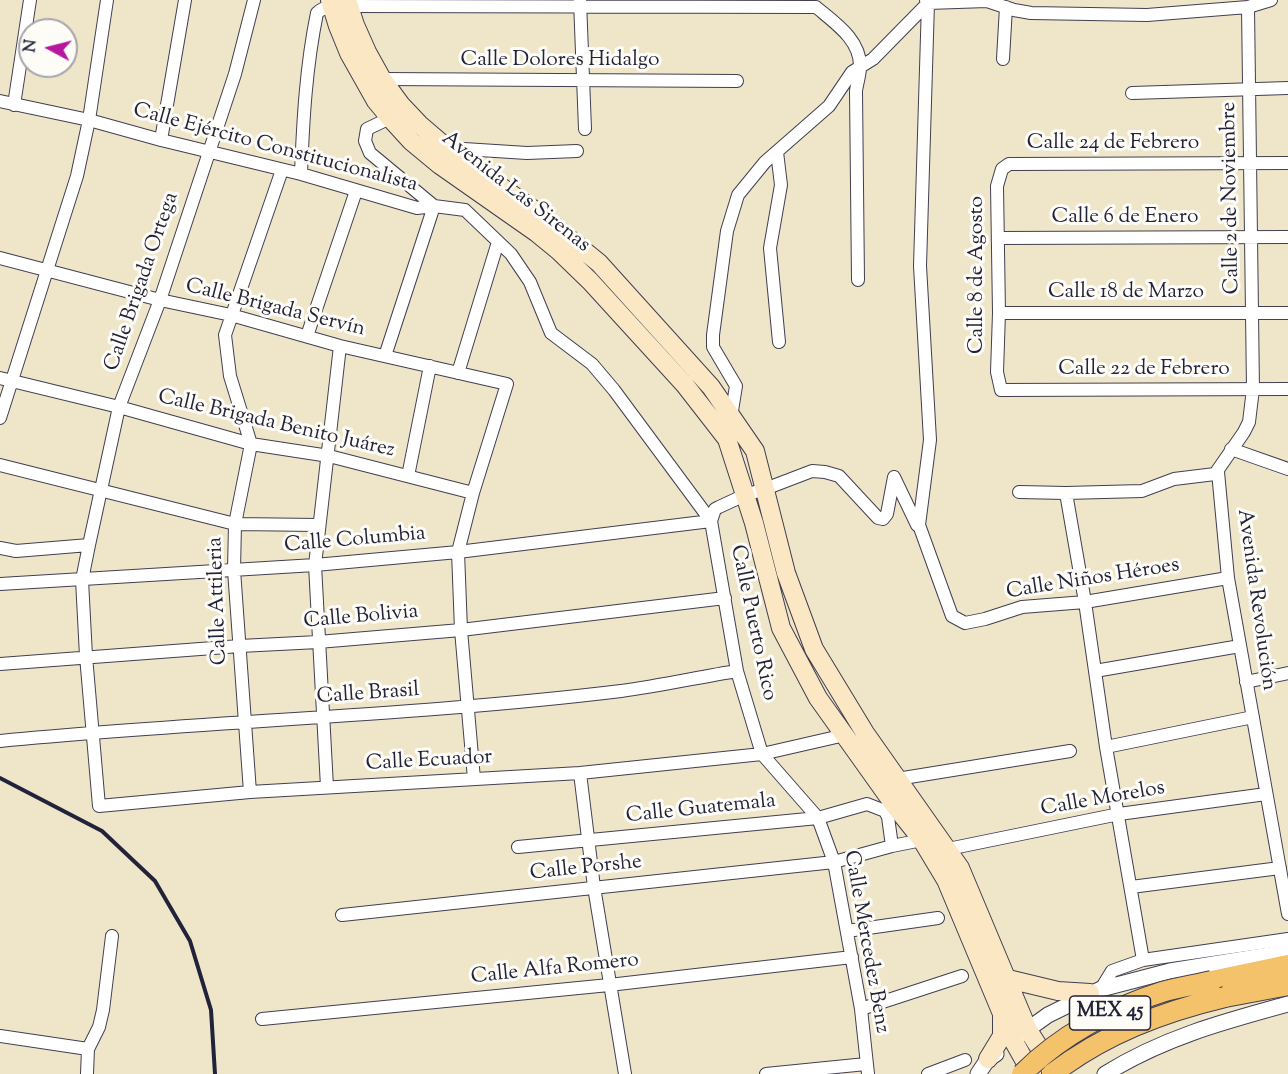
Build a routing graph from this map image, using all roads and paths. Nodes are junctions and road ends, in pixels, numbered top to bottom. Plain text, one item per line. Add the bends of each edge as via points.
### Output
1 (30, 0) edge
2 (107, 0) edge
3 (185, 0) edge
4 (255, 0) edge
5 (1271, 0) edge
6 (927, 1) edge
7 (339, 3) edge
8 (819, 3) edge
9 (580, 4) edge
10 (1006, 7) junction
11 (1248, 7) junction
12 (1003, 59) dead end
13 (860, 67) junction
14 (382, 79) junction
15 (584, 81) junction
16 (737, 81) dead end
17 (1251, 88) junction
18 (1288, 88) edge
19 (1132, 93) dead end
20 (0, 101) edge
21 (14, 105) junction
22 (390, 118) junction
23 (89, 120) junction
24 (585, 129) dead end
25 (161, 141) junction
26 (447, 148) junction
27 (577, 151) dead end
28 (207, 152) junction
29 (777, 152) junction
30 (1288, 163) edge
31 (1009, 164) joint
32 (1251, 164) junction
33 (282, 170) junction
34 (301, 174) junction
35 (356, 191) junction
36 (434, 206) junction
37 (1251, 237) junction
38 (1288, 237) edge
39 (999, 238) junction
40 (498, 242) junction
41 (0, 258) edge
42 (45, 272) junction
43 (858, 280) dead end
44 (160, 300) junction
45 (999, 313) junction
46 (1253, 313) junction
47 (1288, 313) edge
48 (231, 315) junction
49 (308, 336) junction
50 (779, 342) dead end
51 (340, 346) junction
52 (385, 357) junction
53 (430, 366) junction
54 (459, 373) junction
55 (5, 379) edge
56 (1288, 388) edge
57 (1253, 389) junction
58 (1001, 390) joint
59 (119, 407) junction
60 (731, 417) junction
61 (0, 418) edge
62 (251, 444) junction
63 (1231, 449) junction
64 (329, 456) junction
65 (0, 465) edge
66 (1288, 469) edge
67 (1215, 474) junction
68 (408, 476) junction
69 (765, 489) junction
70 (100, 491) junction
71 (1019, 492) dead end
72 (474, 493) junction
73 (1066, 493) junction
74 (745, 495) junction
75 (711, 521) junction
76 (236, 524) junction
77 (319, 525) junction
78 (919, 525) junction
79 (89, 545) junction
80 (0, 548) edge
81 (458, 552) junction
82 (315, 565) junction
83 (234, 570) junction
84 (1228, 578) junction
85 (82, 580) junction
86 (0, 584) edge
87 (724, 598) junction
88 (1085, 602) junction
89 (461, 630) junction
90 (318, 642) junction
91 (240, 646) junction
92 (1240, 646) junction
93 (86, 656) junction
94 (0, 664) edge
95 (737, 671) junction
96 (1095, 671) junction
97 (1288, 673) edge
98 (1246, 682) junction
99 (468, 707) junction
100 (1253, 717) junction
101 (324, 718) junction
102 (246, 723) junction
103 (94, 732) junction
104 (845, 735) junction
105 (0, 741) edge
106 (1106, 747) junction
107 (1070, 751) dead end
108 (762, 754) junction
109 (580, 773) junction
110 (474, 778) junction
111 (897, 779) junction
112 (327, 787) junction
113 (250, 792) junction
114 (1266, 794) junction
115 (99, 806) joint
116 (890, 808) junction
117 (1119, 814) junction
118 (818, 818) junction
119 (922, 840) junction
120 (588, 842) junction
121 (892, 846) junction
122 (518, 847) dead end
123 (948, 849) junction
124 (834, 862) junction
125 (1280, 867) junction
126 (1131, 886) junction
127 (594, 887) junction
128 (1288, 914) edge
129 (342, 915) dead end
130 (938, 918) dead end
131 (847, 931) junction
132 (112, 936) dead end
133 (1288, 939) edge
134 (1288, 952) edge
135 (852, 957) junction
136 (1143, 960) junction
137 (1288, 965) edge
138 (962, 976) dead end
139 (1008, 980) junction
140 (609, 985) junction
141 (1288, 985) edge
142 (1096, 991) junction
143 (996, 996) junction
144 (1288, 1004) edge
145 (861, 1008) junction
146 (262, 1019) dead end
147 (1021, 1035) junction
148 (0, 1036) edge
149 (88, 1049) junction
150 (965, 1060) dead end
151 (983, 1067) edge
152 (867, 1069) edge
153 (87, 1074) edge
154 (625, 1074) edge
155 (766, 1074) edge
156 (928, 1074) edge
157 (1022, 1074) edge
158 (1032, 1074) edge
159 (1052, 1074) edge
160 (1062, 1074) edge
161 (1104, 1074) edge

1 - 21 street
2 - 23 street
3 - 25 street
4 - 28 street, Calle Brigada Ortega via 235,74
5 - 11 street
6 - 10 street via 987,1
6 - 13 street via 898,35
6 - 78 street via 920,266 930,440
7 - 9 street
7 - 14 main road, Avenida Las Sirenas
7 - 22 main road, Avenida Las Sirenas via 345,44 363,80
7 - 34 street via 317,13 304,97
8 - 9 street
8 - 13 street via 858,51
9 - 15 street
10 - 11 street via 1031,13 1147,15
10 - 12 street
11 - 17 street, Calle 2 de Noviembre
13 - 29 street via 852,72 829,106
13 - 43 street via 856,91
14 - 15 street, Calle Dolores Hidalgo
14 - 26 main road, Avenida Las Sirenas via 413,118
15 - 16 street, Calle Dolores Hidalgo
15 - 24 street
17 - 18 street
17 - 19 street
17 - 32 street, Calle 2 de Noviembre
20 - 21 street, Calle Ejército Constitucionalista
21 - 23 street, Calle Ejército Constitucionalista
22 - 36 street via 367,129 365,141 370,153
22 - 74 main road, Avenida Las Sirenas via 440,165 537,233 590,281 685,385 727,439
23 - 25 street, Calle Ejército Constitucionalista
23 - 42 street via 77,176
25 - 28 street, Calle Ejército Constitucionalista
26 - 27 street via 527,153
26 - 60 main road, Avenida Las Sirenas via 534,210 598,263 711,387
28 - 33 street, Calle Ejército Constitucionalista
28 - 44 street, Calle Brigada Ortega
29 - 50 street via 781,185 770,248
29 - 60 street via 738,195 728,231 713,347 736,386
30 - 32 street, Calle 24 de Febrero
31 - 32 street, Calle 24 de Febrero
31 - 39 street, Calle 8 de Agosto via 1002,169 997,186
32 - 37 street, Calle 2 de Noviembre
33 - 34 street, Calle Ejército Constitucionalista
33 - 48 street, Calle Attileria
34 - 35 street, Calle Ejército Constitucionalista
35 - 36 street, Calle Ejército Constitucionalista via 417,208
35 - 49 street
36 - 40 street, Calle Ejército Constitucionalista via 465,210
36 - 52 street
37 - 38 street, Calle 6 de Enero
37 - 39 street, Calle 6 de Enero
37 - 46 street, Calle 2 de Noviembre
39 - 45 street, Calle 8 de Agosto
40 - 54 street
40 - 75 street, Calle Ejército Constitucionalista via 530,282 551,333 592,364
41 - 42 street, Calle Brigada Servín
42 - 44 street, Calle Brigada Servín
42 - 55 street
44 - 48 street, Calle Brigada Servín
44 - 59 street, Calle Brigada Ortega
45 - 46 street, Calle 18 de Marzo
45 - 58 street, Calle 8 de Agosto via 997,372
46 - 47 street, Calle 18 de Marzo
46 - 57 street, Calle 2 de Noviembre
48 - 49 street, Calle Brigada Servín
48 - 62 street, Calle Attileria via 225,334 230,376
49 - 51 street, Calle Brigada Servín
51 - 52 street, Calle Brigada Servín
51 - 64 street
52 - 53 street, Calle Brigada Servín
53 - 54 street, Calle Brigada Servín
53 - 68 street
54 - 72 street, Calle Brigada Servín via 507,384
55 - 59 street, Calle Brigada Benito Juárez
55 - 61 street
56 - 57 street, Calle 22 de Febrero
57 - 58 street, Calle 22 de Febrero
57 - 63 street, Calle 2 de Noviembre via 1249,422
59 - 62 street, Calle Brigada Benito Juárez
59 - 70 street, Calle Brigada Ortega
60 - 69 main road, Avenida Las Sirenas via 755,451
62 - 64 street, Calle Brigada Benito Juárez
62 - 76 street, Calle Attileria
63 - 66 street
63 - 67 street, Calle 2 de Noviembre
64 - 68 street, Calle Brigada Benito Juárez
64 - 77 street
65 - 70 street
67 - 73 street via 1174,479 1142,491
67 - 84 street, Avenida Revolución via 1218,471
68 - 72 street, Calle Brigada Benito Juárez
69 - 74 street
69 - 78 street via 812,471 825,472 839,476 883,519 894,477
69 - 111 main road, Avenida Las Sirenas via 786,573 814,649
70 - 76 street
70 - 79 street, Calle Brigada Ortega
71 - 73 street
72 - 81 street
73 - 88 street
74 - 75 street via 715,509
74 - 104 main road, Avenida Las Sirenas via 781,628 818,698
75 - 81 street, Calle Columbia
75 - 87 street, Calle Puerto Rico
76 - 77 street
76 - 83 street, Calle Attileria
77 - 82 street
78 - 88 street, Calle Niños Héroes via 951,616 965,623 1022,607
79 - 80 street via 16,551
79 - 85 street, Calle Brigada Ortega
81 - 82 street, Calle Columbia
81 - 89 street
82 - 83 street, Calle Columbia
82 - 90 street
83 - 85 street, Calle Columbia
83 - 91 street, Calle Attileria
84 - 88 street, Calle Niños Héroes
84 - 92 street, Avenida Revolución
85 - 86 street, Calle Columbia
85 - 93 street, Calle Brigada Ortega
87 - 89 street, Calle Bolivia
87 - 95 street, Calle Puerto Rico
88 - 96 street
89 - 90 street, Calle Bolivia
89 - 99 street
90 - 91 street, Calle Bolivia
90 - 101 street
91 - 93 street, Calle Bolivia
91 - 102 street, Calle Attileria
92 - 96 street
92 - 98 street, Avenida Revolución
93 - 94 street, Calle Bolivia
93 - 103 street, Calle Brigada Ortega
95 - 99 street, Calle Brasil via 624,690
95 - 108 street, Calle Puerto Rico
96 - 106 street
97 - 98 street
98 - 100 street, Avenida Revolución
99 - 101 street, Calle Brasil
99 - 110 street
100 - 106 street
100 - 114 street, Avenida Revolución
101 - 102 street, Calle Brasil
101 - 112 street
102 - 103 street, Calle Brasil
102 - 113 street, Calle Attileria
103 - 105 street, Calle Brasil
103 - 115 street, Calle Brigada Ortega
104 - 108 street, Calle Ecuador
104 - 116 main road, Avenida Las Sirenas
106 - 117 street
107 - 111 street
108 - 109 street, Calle Ecuador
108 - 118 street, Calle Puerto Rico
109 - 110 street, Calle Ecuador
109 - 120 street
110 - 112 street, Calle Ecuador
111 - 123 main road, Avenida Las Sirenas
112 - 113 street, Calle Ecuador
113 - 115 street, Calle Ecuador
114 - 117 street, Calle Morelos
114 - 125 street, Avenida Revolución
116 - 118 street, Calle Guatemala via 867,804
116 - 119 main road, Avenida Las Sirenas
116 - 121 street
117 - 123 street, Calle Morelos
117 - 126 street
118 - 120 street, Calle Guatemala
118 - 124 street, Calle Mercedez Benz
119 - 121 street, Calle Porshe
119 - 143 main road, Avenida Las Sirenas via 946,880
120 - 122 street, Calle Guatemala
120 - 127 street
121 - 124 street, Calle Porshe
123 - 139 main road, Avenida Las Sirenas
124 - 127 street, Calle Porshe
124 - 131 street, Calle Mercedez Benz
125 - 126 street
125 - 128 street, Avenida Revolución
126 - 136 street
127 - 129 street, Calle Porshe
127 - 140 street
130 - 131 street
131 - 135 street, Calle Mercedez Benz
132 - 149 street via 103,1010
133 - 136 street
134 - 142 street via 1170,971
135 - 140 street, Calle Alfa Romero
135 - 145 street, Calle Mercedez Benz
136 - 142 street via 1112,971
137 - 157 main road, MEX 45, bridge via 1163,992 1129,1004 1072,1035
138 - 145 street
139 - 142 main road via 1038,987
139 - 147 main road, Avenida Las Sirenas
140 - 146 street, Calle Alfa Romero
140 - 154 street
141 - 159 main road, MEX 45, bridge via 1172,1011 1098,1042
142 - 147 street via 1048,1015
143 - 147 main road
143 - 151 main road via 1003,1020 1002,1036
144 - 161 street via 1174,1038
145 - 152 street, Calle Mercedez Benz
147 - 151 street
147 - 158 main road
147 - 160 main road
148 - 149 street
149 - 153 street
150 - 156 street
152 - 155 street

